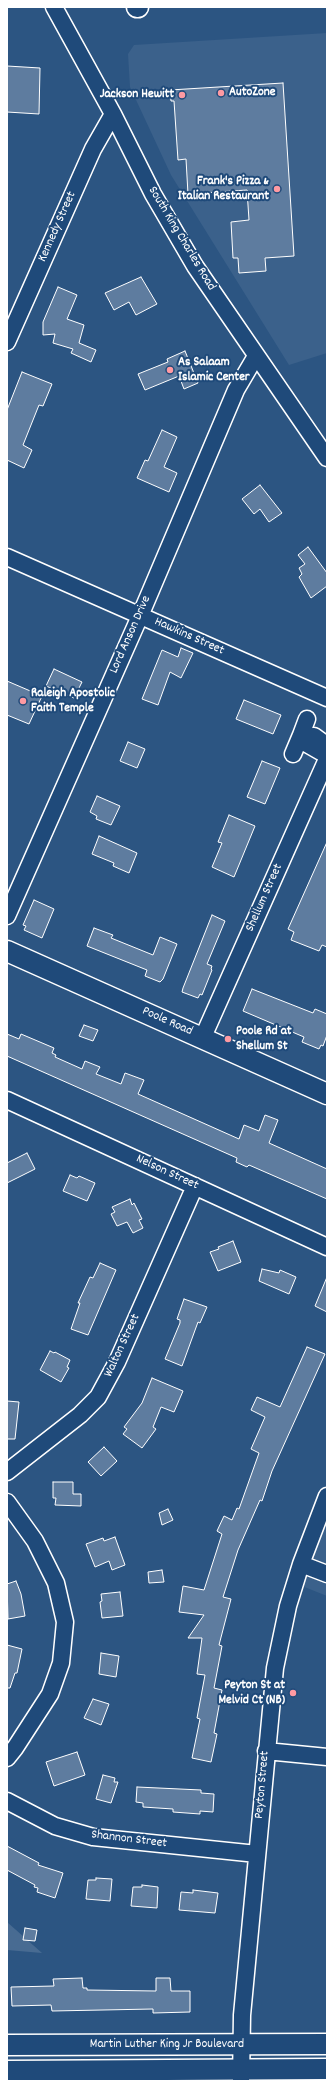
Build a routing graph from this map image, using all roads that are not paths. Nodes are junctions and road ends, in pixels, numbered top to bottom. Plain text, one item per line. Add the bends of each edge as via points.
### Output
1 (54, 7) edge
2 (113, 114) junction
3 (7, 342) edge
4 (256, 356) junction
5 (327, 458) edge
6 (7, 557) edge
7 (140, 616) junction
8 (327, 698) edge
9 (307, 719) dead end
10 (303, 736) junction
11 (327, 750) edge
12 (293, 754) dead end
13 (327, 760) edge
14 (10, 899) edge
15 (7, 916) edge
16 (7, 951) edge
17 (203, 1037) junction
18 (327, 1094) edge
19 (7, 1100) edge
20 (195, 1186) junction
21 (327, 1247) edge
22 (7, 1472) edge
23 (327, 1496) edge
24 (7, 1502) edge
25 (301, 1564) junction
26 (327, 1574) edge
27 (266, 1751) junction
28 (327, 1757) edge
29 (7, 1758) edge
30 (7, 1801) edge
31 (257, 1854) junction
32 (241, 2044) junction
33 (327, 2044) edge
34 (7, 2045) edge
35 (327, 2069) edge
36 (7, 2072) edge
37 (241, 2075) edge

1 - 2 street, South King Charles Road
2 - 3 street, Kennedy Street via 92,150
2 - 4 street, South King Charles Road via 167,219 199,272
4 - 5 street, South King Charles Road
4 - 7 street, Lord Anson Drive via 236,390
6 - 7 street, Hawkins Street
7 - 8 street, Hawkins Street
7 - 14 street, Lord Anson Drive
9 - 10 street
10 - 11 street via 314,736 325,744
10 - 12 street
13 - 17 street, Shellum Street
14 - 15 street, Lord Anson Drive
16 - 17 main road, Poole Road
17 - 18 main road, Poole Road
19 - 20 street, Nelson Street
20 - 21 street, Nelson Street
20 - 22 street, Walton Street via 117,1362 98,1397 80,1415
23 - 25 street, Peyton Street
24 - 29 street via 35,1541 56,1583 65,1622 61,1663 50,1694
25 - 26 street
25 - 27 street, Peyton Street via 288,1606 274,1668
27 - 28 street
27 - 31 street, Peyton Street
30 - 31 street, Shannon Street via 55,1826 93,1837
31 - 32 street, Peyton Street via 243,1993
32 - 33 main road, Martin Luther King Jr Boulevard
32 - 34 main road, Martin Luther King Jr Boulevard
32 - 37 street, Peyton Street
35 - 37 main road, Martin Luther King Jr Boulevard
36 - 37 main road, Martin Luther King Jr Boulevard

